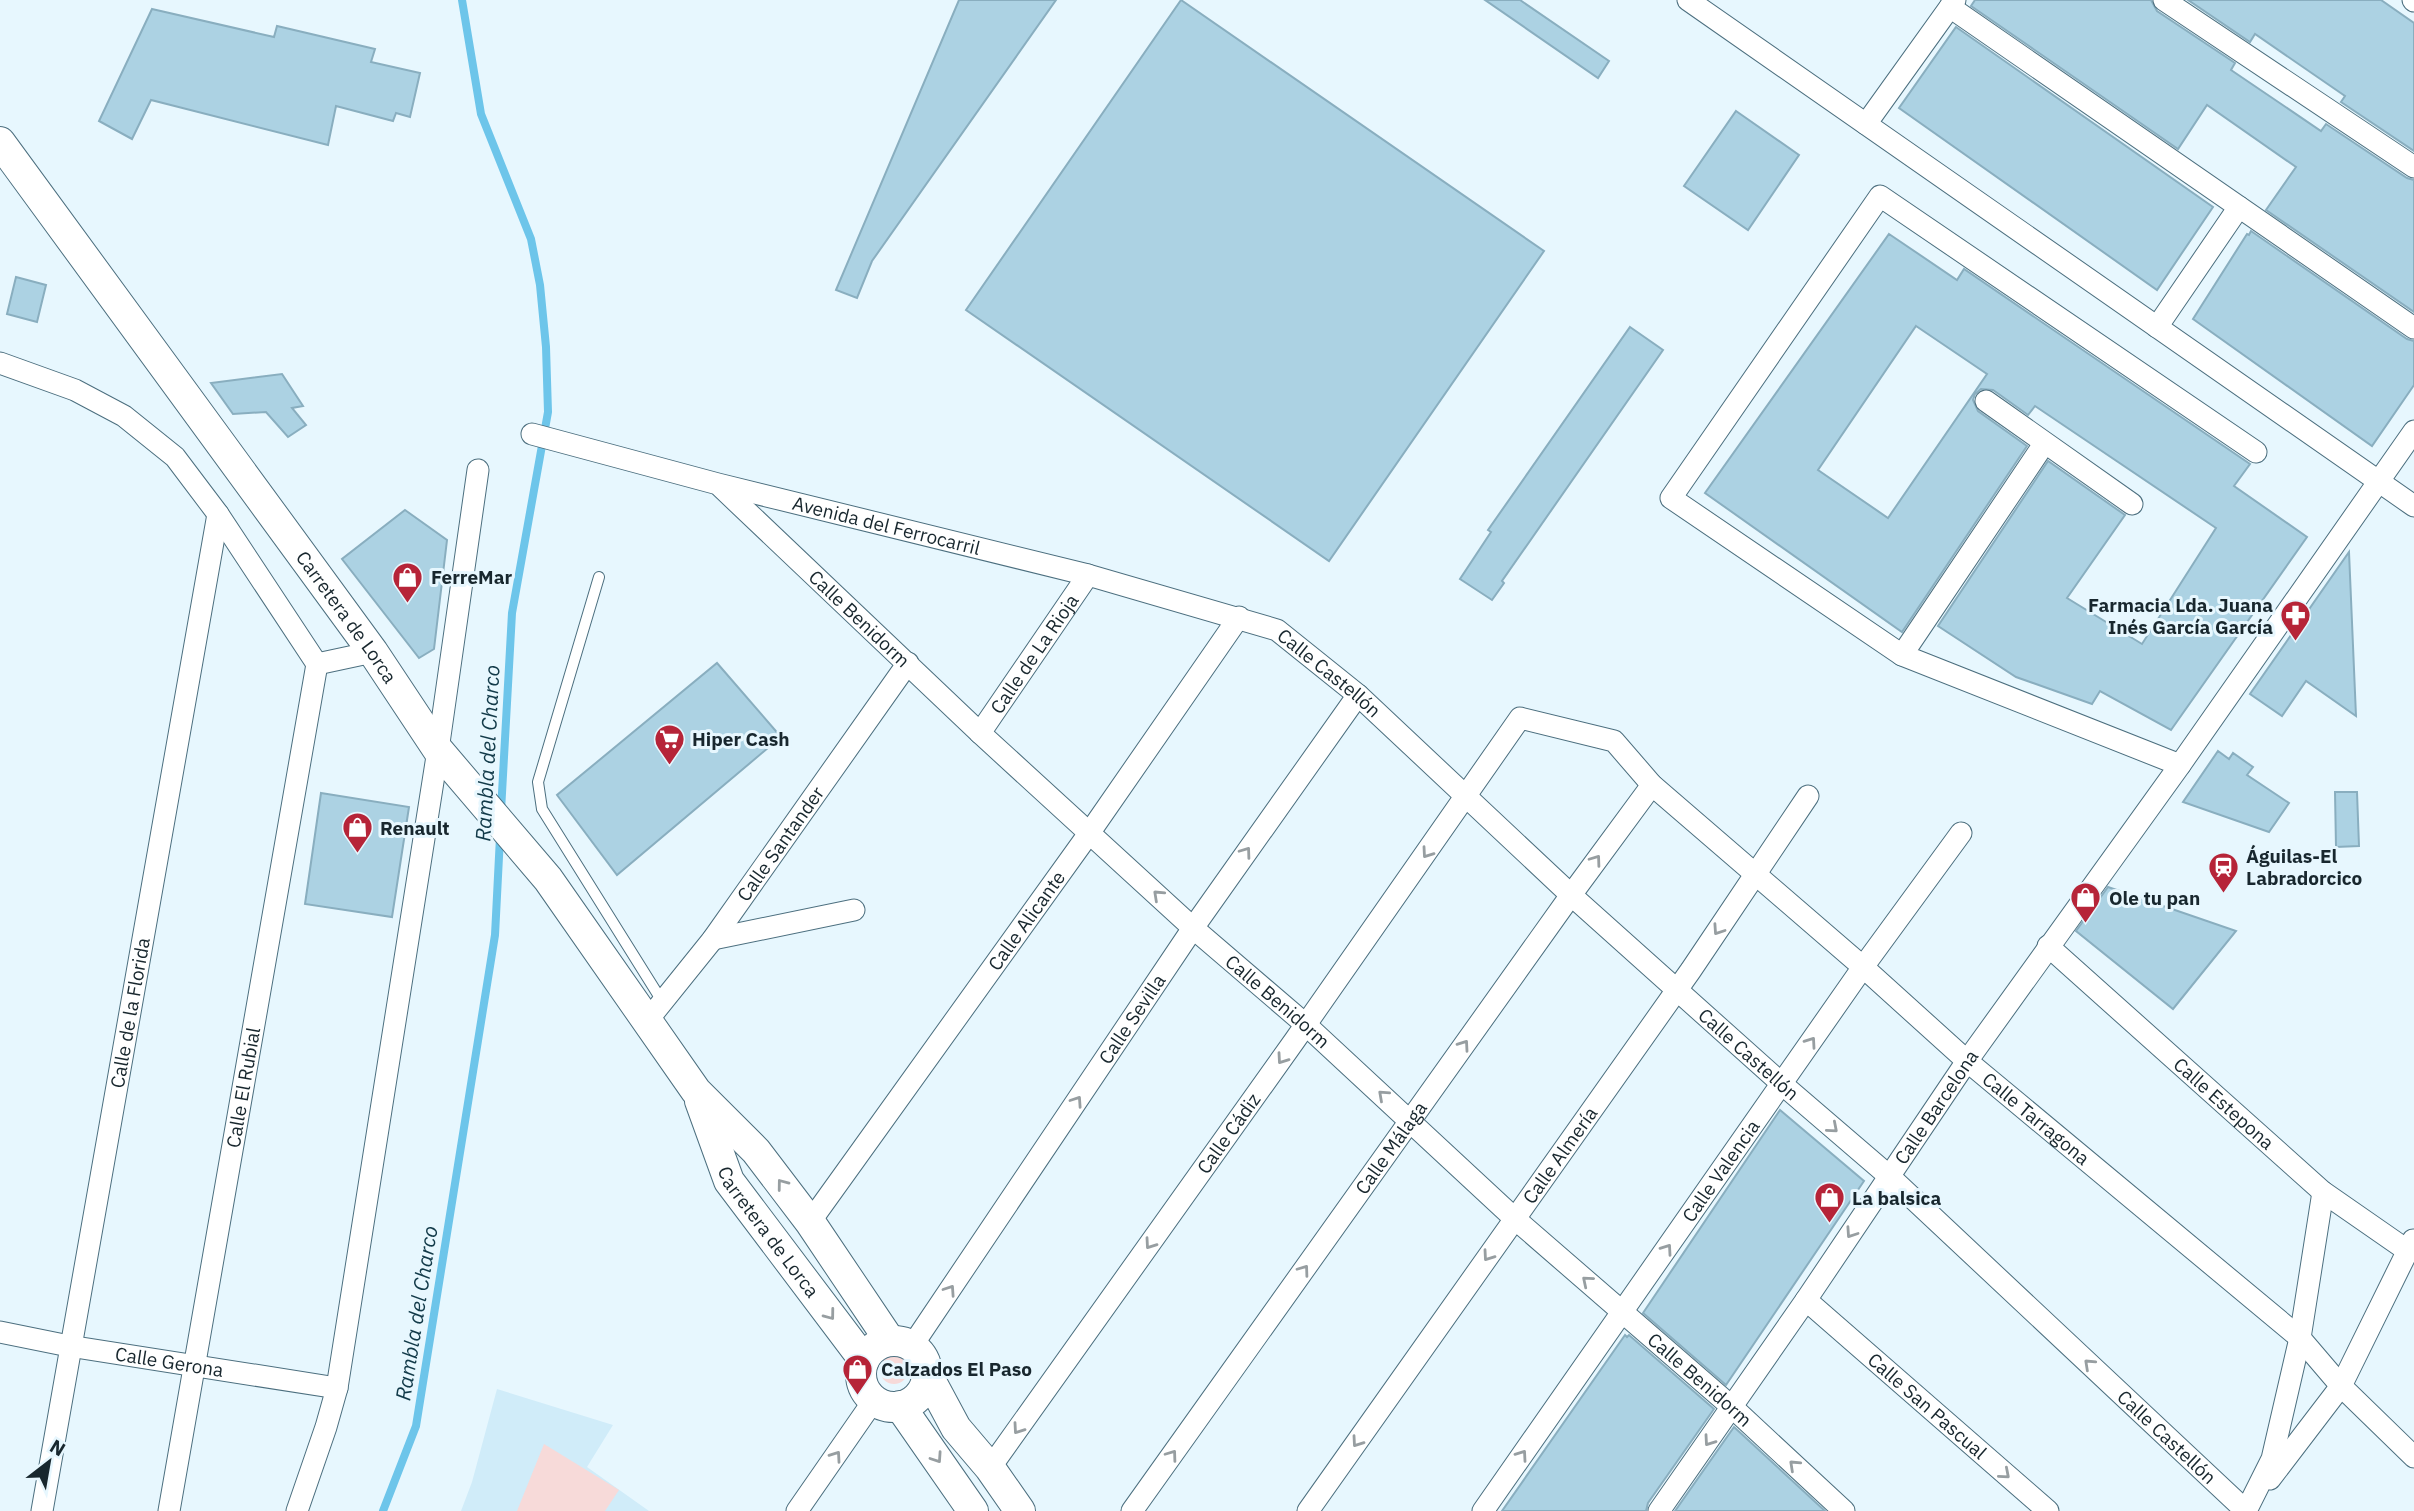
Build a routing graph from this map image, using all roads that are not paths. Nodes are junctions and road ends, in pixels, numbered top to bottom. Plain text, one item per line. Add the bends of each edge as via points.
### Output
1 (1688, 0) edge
2 (2164, 0) edge
3 (1953, 3) edge
4 (1866, 124) junction
5 (0, 142) edge
6 (2414, 167) edge
7 (2239, 207) junction
8 (2157, 327) junction
9 (2414, 328) edge
10 (0, 363) edge
11 (1986, 401) dead end
12 (2414, 431) edge
13 (532, 434) dead end
14 (2044, 444) junction
15 (2256, 452) dead end
16 (478, 470) dead end
17 (2379, 482) junction
18 (718, 484) junction
19 (2132, 504) dead end
20 (2414, 506) edge
21 (218, 514) junction
22 (1088, 575) junction
23 (598, 577) dead end
24 (1239, 617) junction
25 (373, 652) junction
26 (1902, 655) junction
27 (908, 663) junction
28 (317, 664) junction
29 (1358, 695) junction
30 (980, 733) junction
31 (445, 758) junction
32 (2180, 765) junction
33 (1652, 785) junction
34 (1808, 796) dead end
35 (1466, 797) junction
36 (1090, 832) junction
37 (1961, 832) dead end
38 (1757, 874) junction
39 (1571, 895) junction
40 (854, 910) dead end
41 (1193, 928) junction
42 (713, 939) junction
43 (2048, 946) junction
44 (1863, 967) junction
45 (1677, 989) junction
46 (655, 1011) junction
47 (1305, 1024) junction
48 (1966, 1062) junction
49 (1782, 1084) junction
50 (696, 1091) junction
51 (1411, 1120) junction
52 (1889, 1176) junction
53 (2323, 1192) junction
54 (1514, 1219) junction
55 (810, 1222) junction
56 (2411, 1245) edge
57 (1806, 1300) junction
58 (1623, 1311) junction
59 (0, 1332) edge
60 (2300, 1338) junction
61 (901, 1344) junction
62 (69, 1346) junction
63 (864, 1360) junction
64 (196, 1364) junction
65 (927, 1374) junction
66 (2341, 1386) junction
67 (337, 1388) junction
68 (887, 1403) junction
69 (1732, 1407) junction
70 (2414, 1457) edge
71 (990, 1468) junction
72 (968, 1508) edge
73 (42, 1511) edge
74 (169, 1511) edge
75 (297, 1511) edge
76 (797, 1511) edge
77 (1020, 1511) edge
78 (1132, 1511) edge
79 (1308, 1511) edge
80 (1483, 1511) edge
81 (1659, 1511) edge
82 (1844, 1511) edge
83 (2048, 1511) edge
84 (2246, 1511) edge

1 - 4 street
2 - 6 street
3 - 4 street
3 - 7 street
4 - 8 street
5 - 25 main road, Carretera de Lorca
7 - 8 street
7 - 9 street
8 - 17 street
10 - 21 street via 75,390 124,416 175,457
11 - 14 street
12 - 17 street, Calle Barcelona
13 - 18 street, Avenida del Ferrocarril
14 - 19 street
14 - 26 street
15 - 26 street via 1880,196 1671,498
16 - 31 street
17 - 20 street
17 - 32 street, Calle Barcelona
18 - 22 street, Avenida del Ferrocarril
18 - 27 street, Calle Benidorm
21 - 28 street
21 - 62 street, Calle de la Florida
22 - 24 street, Avenida del Ferrocarril
22 - 30 street, Calle de La Rioja
23 - 46 lane via 538,782 542,809
24 - 29 street, Calle Castellón via 1277,629
24 - 36 street, Calle Alicante
25 - 28 street
25 - 31 main road, Carretera de Lorca
26 - 32 street
27 - 30 street, Calle Benidorm
27 - 42 street, Calle Santander
28 - 64 street, Calle El Rubial
29 - 35 street, Calle Castellón
41 -> 29 street, Calle Sevilla
30 - 36 street, Calle Benidorm
31 - 46 main road, Carretera de Lorca
31 - 67 street
32 - 43 street, Calle Barcelona
33 - 35 street, Calle Tarragona via 1614,741 1520,718
33 - 38 street, Calle Tarragona
39 -> 33 street, Calle Málaga
34 - 38 street, Calle Almería
35 - 39 street, Calle Castellón
35 -> 47 street, Calle Cádiz
41 -> 36 street, Calle Benidorm
36 - 55 street, Calle Alicante
37 - 44 street, Calle Valencia
38 - 44 street, Calle Tarragona
38 -> 45 street, Calle Almería
39 - 45 street, Calle Castellón
51 -> 39 street, Calle Málaga
40 - 42 street
41 - 47 street, Calle Benidorm
61 -> 41 street, Calle Sevilla
42 - 46 street, Calle Santander
43 - 48 street, Calle Barcelona
43 - 53 street, Calle Estepona
44 - 48 street, Calle Tarragona
49 -> 44 street, Calle Valencia
45 - 49 street, Calle Castellón
45 - 54 street, Calle Almería
46 - 50 main road, Carretera de Lorca
51 -> 47 street, Calle Benidorm
47 -> 71 street, Calle Cádiz
48 - 52 street, Calle Barcelona
48 - 60 street, Calle Tarragona
49 -> 52 street, Calle Castellón
58 -> 49 street, Calle Valencia
55 -> 50 main road, Carretera de Lorca via 756,1151
50 -> 63 main road, Carretera de Lorca via 729,1181
51 - 54 street, Calle Benidorm
78 -> 51 street, Calle Málaga
52 -> 57 street, Calle Barcelona
84 -> 52 street, Calle Castellón
53 - 56 street, Calle Estepona
53 - 60 street
58 -> 54 street, Calle Benidorm
54 -> 79 street, Calle Almería
55 - 61 main road, Carretera de Lorca via 851,1286
56 - 66 street
57 - 69 street, Calle Barcelona
57 -> 83 street, Calle San Pascual
58 - 69 street, Calle Benidorm
80 -> 58 street, Calle Valencia
59 - 62 street, Calle Gerona
60 - 66 street, Calle Tarragona
60 - 84 street via 2272,1459
61 - 63 main road via 874,1347
61 - 65 main road via 924,1360
62 - 64 street, Calle Gerona
62 - 73 street, Calle de la Florida
63 - 68 main road via 861,1378 867,1393
64 - 67 street, Calle Gerona
64 - 74 street, Calle El Rubial
65 - 68 main road via 913,1401
65 - 71 main road via 956,1428
66 - 70 street, Calle Tarragona
66 - 84 street
67 - 75 street
68 -> 72 main road
76 -> 68 street
69 -> 81 street, Calle Barcelona
82 -> 69 street, Calle Benidorm
71 - 77 main road

